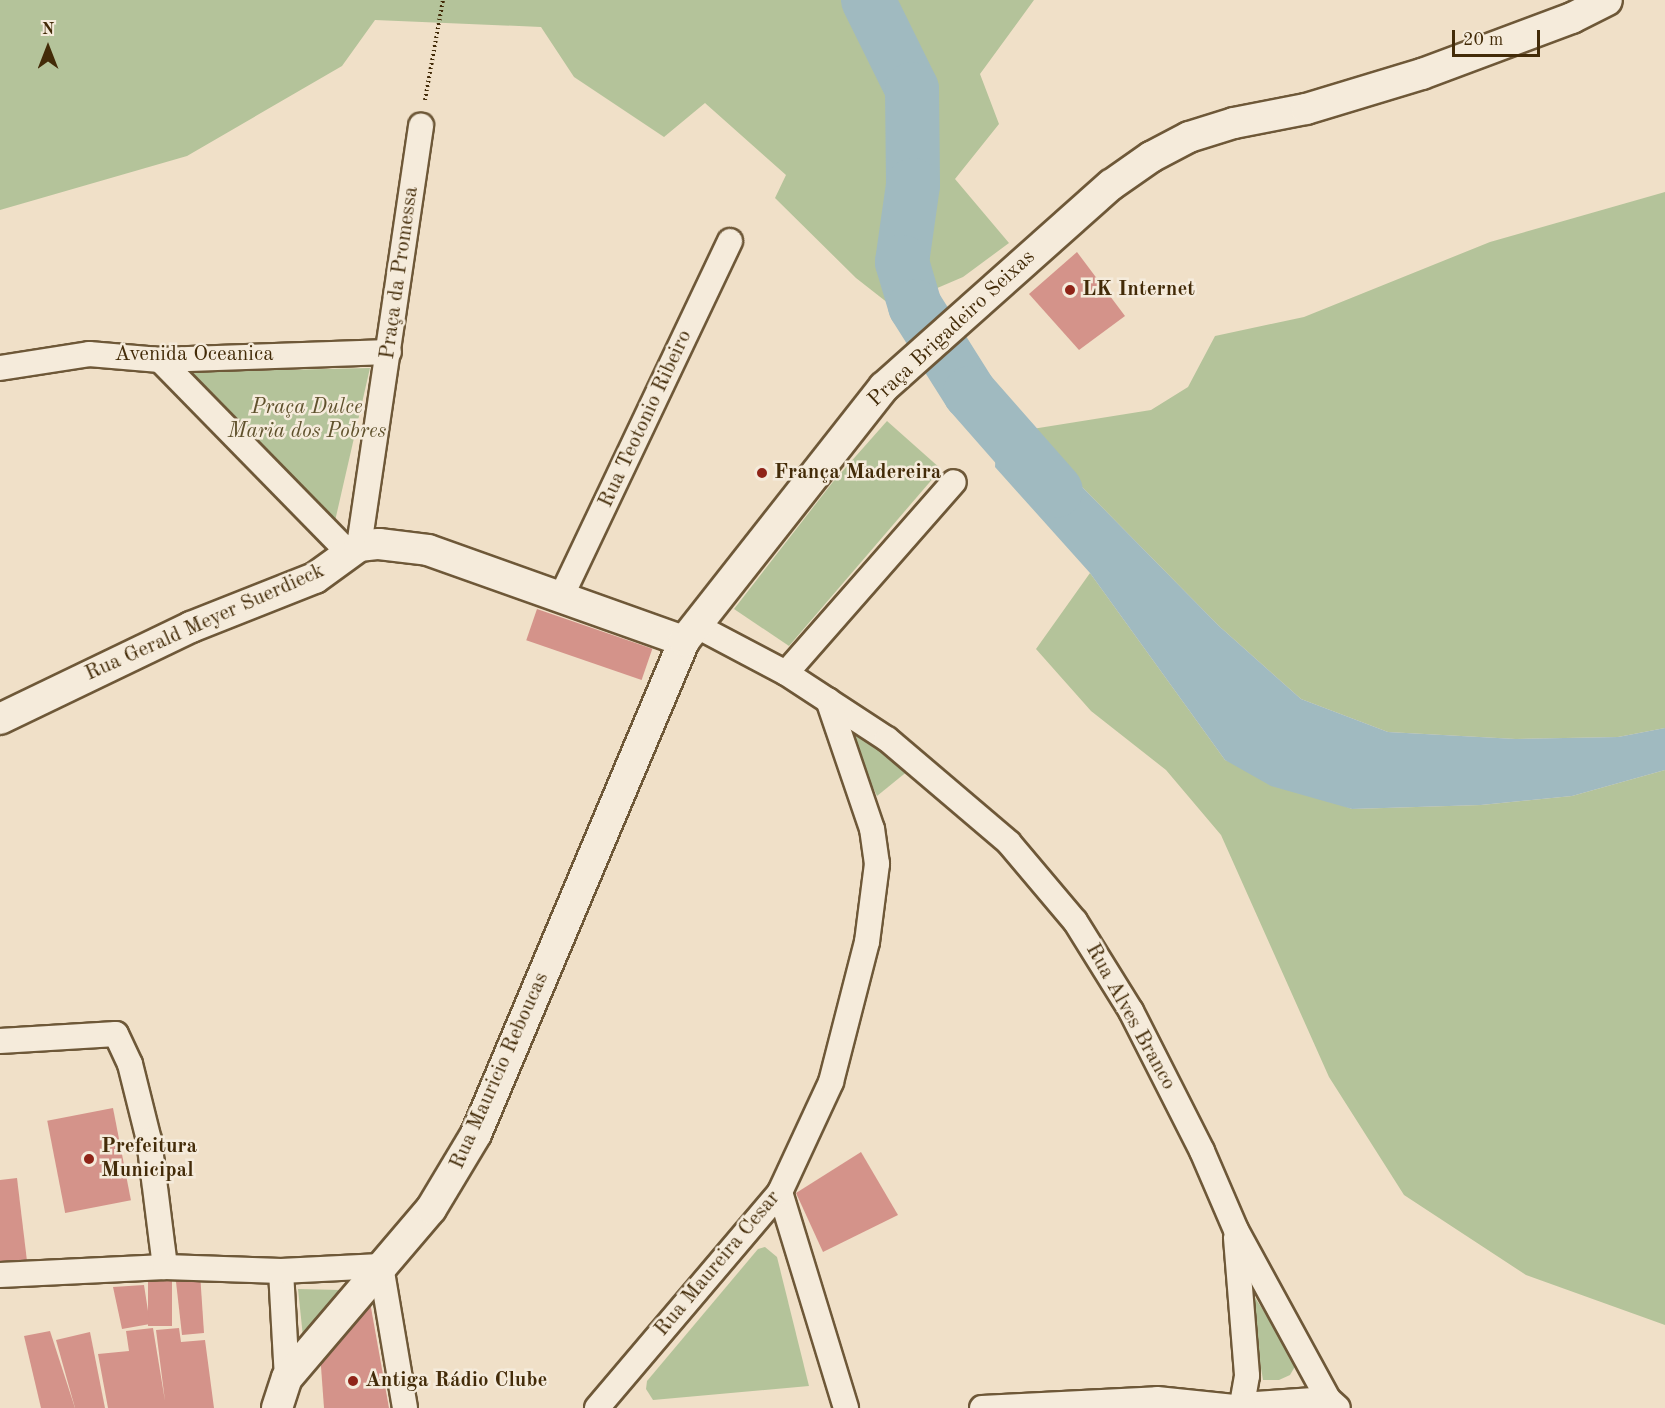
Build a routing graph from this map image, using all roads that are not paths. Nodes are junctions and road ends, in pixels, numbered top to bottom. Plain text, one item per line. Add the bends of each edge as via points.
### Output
1 (1607, 0) edge
2 (421, 126) road end
3 (730, 241) dead end
4 (389, 352) junction
5 (160, 360) junction
6 (0, 368) edge
7 (954, 482) dead end
8 (354, 550) junction
9 (561, 597) junction
10 (689, 633) junction
11 (786, 673) junction
12 (828, 700) junction
13 (0, 719) edge
14 (0, 1041) edge
15 (780, 1192) junction
16 (1236, 1230) junction
17 (381, 1266) junction
18 (165, 1267) junction
19 (281, 1271) junction
20 (0, 1275) edge
21 (287, 1378) junction
22 (1333, 1403) edge
23 (1243, 1407) edge
24 (277, 1408) edge
25 (405, 1408) edge
26 (597, 1408) edge
27 (846, 1408) edge
28 (982, 1408) edge

1 - 10 street, Praça Brigadeiro Seixas via 1572,18 1422,75 1306,109 1234,123 1189,137 1151,157 1111,185 884,387
2 - 4 street, Praça da Promessa
3 - 9 street, Rua Teotonio Ribeiro
4 - 5 street, Avenida Oceanica
4 - 8 street, Praça da Promessa
5 - 6 street, Avenida Oceanica via 89,354
5 - 8 street
7 - 11 street
8 - 9 street via 395,544 428,550
8 - 13 street, Rua Gerald Meyer Suerdieck via 315,578 191,627
9 - 10 street
10 - 11 street
10 - 17 street, Rua Mauricio Reboucas via 476,1134 430,1209
11 - 12 street
12 - 15 street, Rua Maureira Cesar via 872,829 878,864 875,898 854,1001 831,1082
12 - 16 street, Rua Alves Branco via 887,739 1009,843 1075,921 1131,1011 1202,1151
14 - 18 street via 116,1034 130,1064 149,1140
15 - 26 street, Rua Maureira Cesar
15 - 27 street
16 - 22 street, Rua Alves Branco
16 - 23 street via 1247,1376
17 - 19 street
17 - 21 street, Rua Mauricio Reboucas
17 - 25 street
18 - 19 street
18 - 20 street
19 - 21 street
21 - 24 street
22 - 23 street
23 - 28 street via 1157,1399

